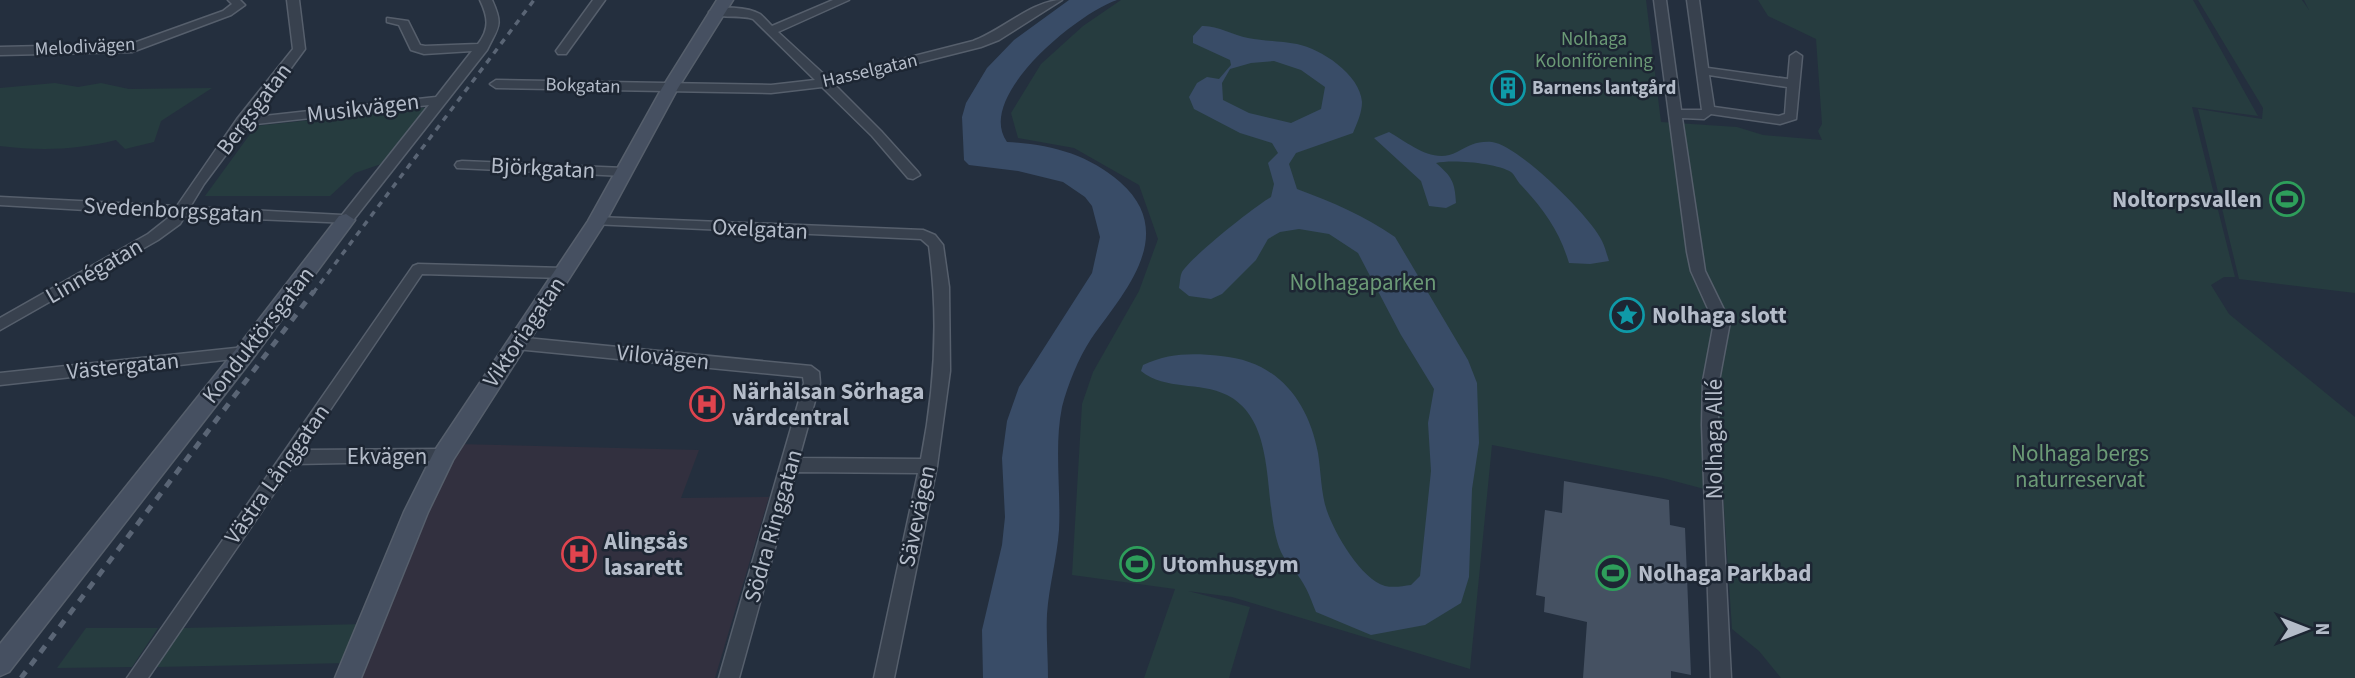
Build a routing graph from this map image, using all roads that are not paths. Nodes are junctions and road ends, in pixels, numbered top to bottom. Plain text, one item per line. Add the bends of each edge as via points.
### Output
1 (234, 0) edge
2 (293, 0) edge
3 (486, 0) edge
4 (599, 0) edge
5 (843, 0) edge
6 (1056, 0) edge
7 (1660, 0) edge
8 (1693, 0) edge
9 (720, 6) edge
10 (391, 20) dead end
11 (771, 31) junction
12 (483, 47) junction
13 (0, 51) edge
14 (562, 51) dead end
15 (1796, 56) dead end
16 (1704, 71) junction
17 (823, 82) junction
18 (496, 84) dead end
19 (1794, 84) junction
20 (670, 88) junction
21 (442, 100) junction
22 (1708, 110) junction
23 (1675, 114) junction
24 (242, 122) junction
25 (462, 165) dead end
26 (624, 172) junction
27 (913, 175) dead end
28 (0, 201) edge
29 (181, 209) junction
30 (346, 220) junction
31 (597, 221) junction
32 (923, 235) joint
33 (564, 273) junction
34 (0, 325) edge
35 (516, 343) junction
36 (245, 353) junction
37 (811, 372) joint
38 (0, 379) edge
39 (443, 456) junction
40 (289, 457) junction
41 (791, 465) junction
42 (928, 466) junction
43 (0, 664) edge
44 (137, 678) edge
45 (348, 678) edge
46 (729, 678) edge
47 (884, 678) edge
48 (1721, 678) edge

1 - 13 street, Melodivägen via 239,5 228,13 132,48
2 - 24 street, Bergsgatan via 299,49
3 - 12 street, Konduktörsgatan via 494,17
4 - 14 street
5 - 11 street
6 - 17 street, Hasselgatan via 977,44
7 - 23 street, Nolhaga Allé
8 - 16 street
9 - 11 street via 757,17
9 - 20 street, Viktoriagatan
10 - 12 street via 404,23 415,47 424,50
11 - 17 street
12 - 21 street, Konduktörsgatan
15 - 19 street
16 - 19 street
16 - 22 street
17 - 20 street, Hasselgatan via 771,89
17 - 27 street via 868,122
18 - 20 street, Bokgatan
19 - 22 street via 1791,116 1780,120
20 - 26 street, Viktoriagatan
21 - 24 street, Musikvägen
21 - 30 street, Konduktörsgatan
22 - 23 street via 1704,115
23 - 48 street, Nolhaga Allé via 1696,262 1722,321 1711,381 1710,425
24 - 29 street, Bergsgatan
25 - 26 street, Björkgatan
26 - 31 street, Viktoriagatan
28 - 29 street, Svedenborgsgatan
29 - 30 street, Svedenborgsgatan
29 - 34 street, Linnégatan via 175,221 153,237
30 - 36 street, Konduktörsgatan
31 - 32 street, Oxelgatan
31 - 33 street, Viktoriagatan
32 - 42 street, Sävevägen via 936,245 942,322 942,359
33 - 35 street, Viktoriagatan
33 - 40 street, Västra Långgatan via 418,269
35 - 37 street, Vilovägen
35 - 39 street, Viktoriagatan
36 - 38 street, Västergatan
36 - 43 street, Konduktörsgatan
37 - 41 street, Södra Ringgatan
39 - 40 street, Ekvägen
39 - 45 street, Viktoriagatan
40 - 44 street, Västra Långgatan
41 - 42 street
41 - 46 street, Södra Ringgatan
42 - 47 street, Sävevägen

